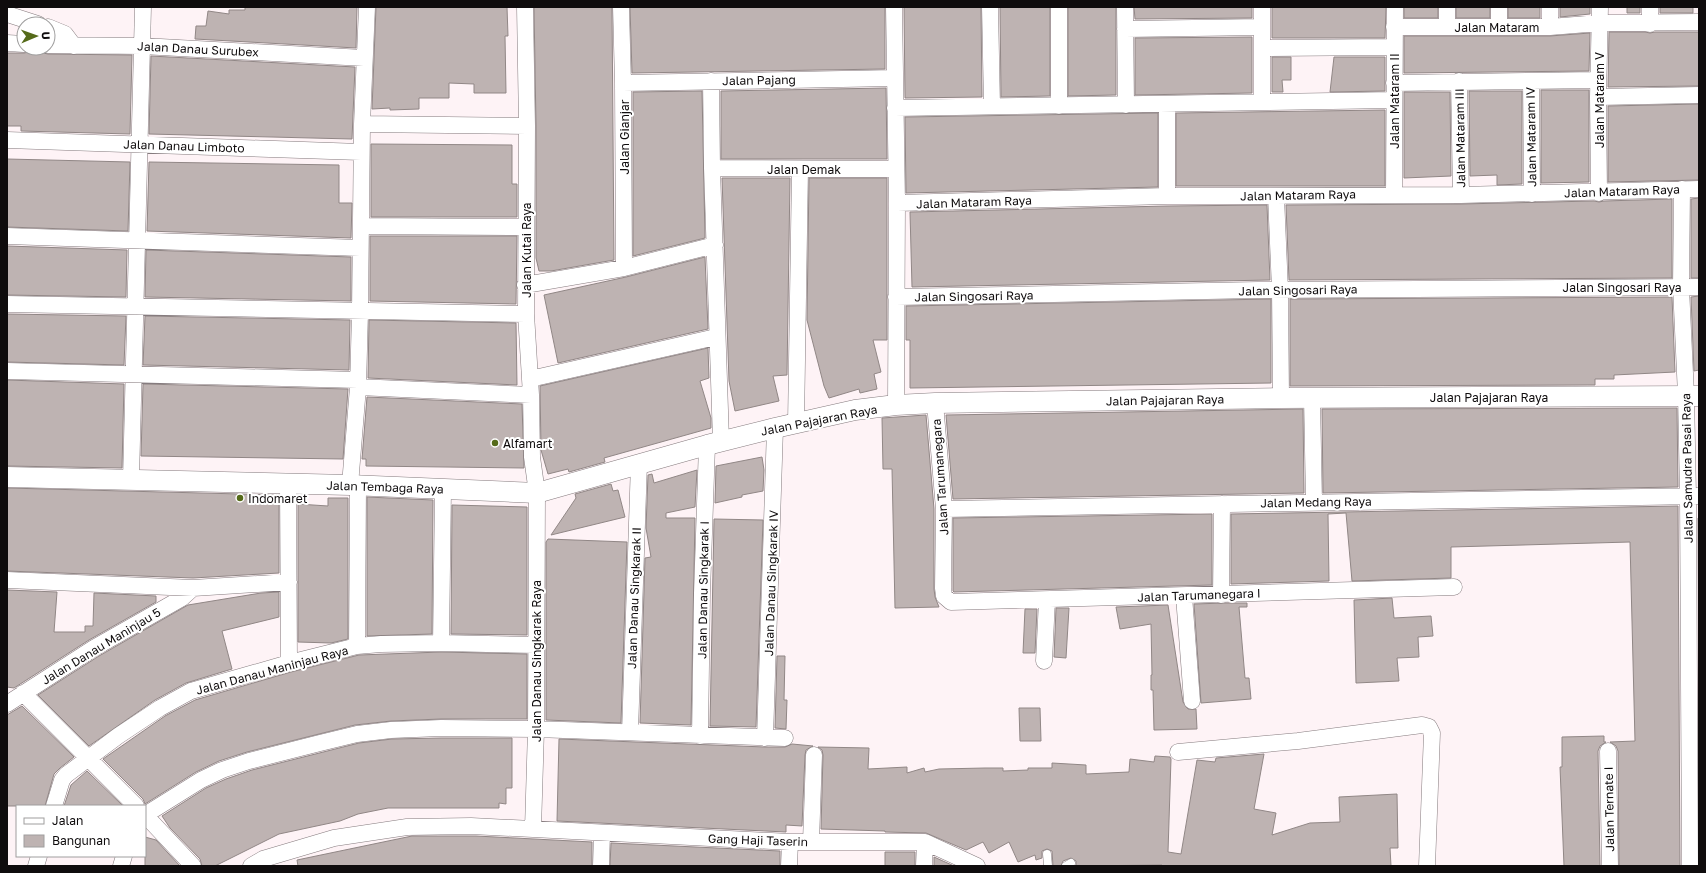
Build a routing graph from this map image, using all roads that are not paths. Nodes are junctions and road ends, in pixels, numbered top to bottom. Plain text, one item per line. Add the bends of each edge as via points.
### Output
1 (143, 7) edge
2 (367, 7) edge
3 (525, 7) edge
4 (621, 7) edge
5 (894, 7) edge
6 (990, 7) edge
7 (1059, 7) edge
8 (1125, 7) edge
9 (1262, 7) edge
10 (1394, 7) edge
11 (1447, 7) edge
12 (1499, 7) edge
13 (1550, 7) edge
14 (1600, 7) edge
15 (1650, 7) edge
16 (1699, 22) edge
17 (1600, 23) junction
18 (1650, 24) junction
19 (1262, 27) junction
20 (1394, 27) junction
21 (1447, 27) junction
22 (1499, 27) junction
23 (1550, 27) junction
24 (1125, 29) junction
25 (56, 30) edge
26 (56, 45) edge
27 (74, 46) junction
28 (142, 46) junction
29 (1394, 47) junction
30 (1262, 48) junction
31 (364, 58) junction
32 (895, 78) junction
33 (1598, 80) junction
34 (711, 81) junction
35 (1459, 81) junction
36 (1530, 81) junction
37 (623, 83) junction
38 (1394, 83) junction
39 (1699, 95) edge
40 (1598, 97) junction
41 (1394, 100) junction
42 (1262, 102) junction
43 (1167, 104) junction
44 (1126, 105) junction
45 (992, 106) junction
46 (1059, 106) junction
47 (895, 108) junction
48 (362, 124) junction
49 (527, 126) junction
50 (7, 140) edge
51 (139, 144) junction
52 (362, 152) junction
53 (712, 168) junction
54 (800, 169) junction
55 (896, 169) junction
56 (1682, 189) junction
57 (1699, 189) edge
58 (1599, 192) junction
59 (1394, 194) junction
60 (1532, 194) junction
61 (1461, 195) junction
62 (1167, 196) junction
63 (1276, 196) junction
64 (897, 203) junction
65 (360, 226) junction
66 (526, 227) junction
67 (7, 236) edge
68 (137, 240) junction
69 (715, 245) junction
70 (360, 248) junction
71 (624, 268) junction
72 (526, 285) junction
73 (1699, 286) edge
74 (1681, 287) junction
75 (1280, 290) junction
76 (896, 297) junction
77 (7, 304) edge
78 (135, 307) junction
79 (360, 312) junction
80 (526, 314) junction
81 (716, 337) junction
82 (7, 371) edge
83 (134, 375) junction
84 (530, 379) junction
85 (358, 383) junction
86 (531, 395) junction
87 (1692, 396) edge
88 (1281, 398) junction
89 (1312, 398) junction
90 (935, 403) junction
91 (896, 405) junction
92 (796, 424) junction
93 (775, 428) junction
94 (714, 443) junction
95 (638, 464) junction
96 (7, 477) edge
97 (131, 479) junction
98 (288, 484) junction
99 (354, 485) junction
100 (443, 490) junction
101 (536, 493) junction
102 (1694, 496) edge
103 (1314, 502) junction
104 (1222, 504) junction
105 (944, 509) junction
106 (7, 580) edge
107 (289, 582) junction
108 (1454, 587) dead end
109 (193, 588) junction
110 (1221, 595) junction
111 (1184, 596) junction
112 (946, 598) joint
113 (1047, 600) junction
114 (441, 643) junction
115 (537, 645) junction
116 (357, 646) junction
117 (1044, 661) dead end
118 (289, 663) junction
119 (23, 693) junction
120 (1192, 701) dead end
121 (7, 704) edge
122 (536, 729) junction
123 (630, 732) junction
124 (700, 736) junction
125 (765, 738) junction
126 (785, 738) dead end
127 (1608, 751) dead end
128 (1178, 752) dead end
129 (814, 755) dead end
130 (88, 758) junction
131 (54, 805) edge
132 (135, 805) edge
133 (146, 814) edge
134 (146, 816) edge
135 (1695, 817) edge
136 (534, 829) junction
137 (602, 833) junction
138 (790, 842) junction
139 (811, 842) junction
140 (926, 842) junction
141 (1047, 854) dead end
142 (193, 866) edge
143 (251, 866) edge
144 (601, 866) edge
145 (789, 866) edge
146 (924, 866) edge
147 (977, 866) edge
148 (1048, 866) edge
149 (1427, 866) edge
150 (1610, 866) edge
151 (1690, 866) edge

1 - 28 street
2 - 31 street
3 - 49 street, Jalan Kutai Raya
4 - 37 street, Jalan Gianjar
5 - 32 street
6 - 45 street
7 - 46 street
8 - 24 street
9 - 19 street
10 - 20 street, Jalan Mataram II
11 - 21 street
12 - 22 street
13 - 23 street
14 - 17 street, Jalan Mataram V
15 - 18 street
16 - 18 street, Jalan Mataram
17 - 18 street, Jalan Mataram
17 - 23 street, Jalan Mataram
17 - 33 street, Jalan Mataram V
19 - 24 street
19 - 30 street
20 - 21 street, Jalan Mataram
20 - 29 street, Jalan Mataram II
21 - 22 street, Jalan Mataram
22 - 23 street, Jalan Mataram
24 - 44 street
25 - 27 street via 65,34
26 - 27 street, Jalan Danau Surubex
27 - 28 street, Jalan Danau Surubex
28 - 31 street, Jalan Danau Surubex
28 - 51 street
29 - 30 street
29 - 38 street, Jalan Mataram II
30 - 42 street
31 - 48 street
32 - 34 street, Jalan Pajang
32 - 47 street
33 - 36 street
33 - 40 street, Jalan Mataram V
34 - 37 street, Jalan Pajang
34 - 53 street, Jalan Danau Singkarak I
35 - 36 street
35 - 38 street
35 - 61 street, Jalan Mataram III
36 - 60 street, Jalan Mataram IV
37 - 71 street, Jalan Gianjar
38 - 41 street, Jalan Mataram II
39 - 40 street
40 - 58 street, Jalan Mataram V
41 - 42 street
41 - 59 street, Jalan Mataram II
42 - 43 street
43 - 44 street
43 - 62 street
44 - 46 street
45 - 46 street
45 - 47 street
47 - 55 street
48 - 49 street
48 - 52 street
49 - 66 street, Jalan Kutai Raya
50 - 51 street, Jalan Danau Limboto
51 - 52 street, Jalan Danau Limboto
51 - 68 street
52 - 65 street
53 - 54 street, Jalan Demak
53 - 69 street, Jalan Danau Singkarak I
54 - 55 street, Jalan Demak
54 - 92 street
55 - 64 street
56 - 57 street, Jalan Mataram Raya
56 - 58 street, Jalan Mataram Raya
56 - 74 street, Jalan Samudra Pasai Raya
58 - 60 street, Jalan Mataram Raya
59 - 61 street, Jalan Mataram Raya
59 - 63 street, Jalan Mataram Raya
60 - 61 street, Jalan Mataram Raya
62 - 63 street, Jalan Mataram Raya
62 - 64 street, Jalan Mataram Raya
63 - 75 street
64 - 76 street
65 - 66 street
65 - 70 street
66 - 72 street, Jalan Kutai Raya
67 - 68 street
68 - 70 street
68 - 78 street
69 - 71 street
69 - 81 street, Jalan Danau Singkarak I
70 - 79 street
71 - 72 street
72 - 80 street, Jalan Kutai Raya
73 - 74 street, Jalan Singosari Raya
74 - 75 street, Jalan Singosari Raya
74 - 87 street, Jalan Samudra Pasai Raya
75 - 76 street, Jalan Singosari Raya
75 - 88 street
76 - 91 street
77 - 78 street
78 - 79 street
78 - 83 street
79 - 80 street
79 - 85 street
80 - 84 street, Jalan Kutai Raya
81 - 84 street
81 - 94 street, Jalan Danau Singkarak I
82 - 83 street
83 - 85 street
83 - 97 street
84 - 86 street, Jalan Kutai Raya
85 - 86 street
85 - 99 street
86 - 101 street, Jalan Kutai Raya via 532,457
87 - 89 street, Jalan Pajajaran Raya
87 - 102 street, Jalan Samudra Pasai Raya
88 - 89 street, Jalan Pajajaran Raya
88 - 90 street, Jalan Pajajaran Raya
89 - 103 street
90 - 91 street, Jalan Pajajaran Raya
90 - 105 street, Jalan Tarumanegara
91 - 92 street, Jalan Pajajaran Raya via 855,410
92 - 93 street, Jalan Pajajaran Raya
93 - 94 street, Jalan Pajajaran Raya
93 - 125 street, Jalan Danau Singkarak IV
94 - 95 street, Jalan Pajajaran Raya
94 - 124 street, Jalan Danau Singkarak I via 702,593
95 - 101 street, Jalan Tembaga Raya
95 - 123 street, Jalan Danau Singkarak II
96 - 97 street, Jalan Tembaga Raya
97 - 98 street, Jalan Tembaga Raya
98 - 99 street, Jalan Tembaga Raya
98 - 107 street
99 - 100 street, Jalan Tembaga Raya
99 - 116 street
100 - 101 street, Jalan Tembaga Raya
100 - 114 street
101 - 115 street, Jalan Danau Singkarak Raya
102 - 103 street, Jalan Medang Raya
102 - 135 street, Jalan Samudra Pasai Raya
103 - 104 street, Jalan Medang Raya
104 - 105 street, Jalan Medang Raya
104 - 110 street
105 - 112 street, Jalan Tarumanegara via 943,588
106 - 109 street
107 - 109 street
107 - 118 street
108 - 110 street, Jalan Tarumanegara I
109 - 119 street, Jalan Danau Maninjau 5 via 182,598 94,648
110 - 111 street, Jalan Tarumanegara I
111 - 113 street, Jalan Tarumanegara I
111 - 120 street
112 - 113 street, Jalan Tarumanegara I via 955,603
113 - 117 street
114 - 115 street, Jalan Danau Maninjau Raya
114 - 116 street, Jalan Danau Maninjau Raya
115 - 122 street, Jalan Danau Singkarak Raya
116 - 118 street, Jalan Danau Maninjau Raya
118 - 130 street, Jalan Danau Maninjau Raya via 191,691 160,708
119 - 121 street, Jalan Danau Maninjau 5
119 - 130 street
122 - 123 street
122 - 133 street via 434,728 357,734 222,770
122 - 136 street, Jalan Danau Singkarak Raya
123 - 124 street
124 - 125 street
125 - 126 street
127 - 150 street, Jalan Ternate I
128 - 149 street via 1298,741 1422,725 1429,727 1432,733
129 - 139 street
130 - 131 street, Jalan Danau Maninjau Raya via 62,780
130 - 132 street
134 - 142 street
135 - 151 street, Jalan Samudra Pasai Raya
136 - 137 street, Gang Haji Taserin
136 - 143 street, Gang Haji Taserin via 471,826 407,827 334,838 263,859
137 - 138 street, Gang Haji Taserin
137 - 144 street
138 - 139 street, Gang Haji Taserin
138 - 145 street
139 - 140 street, Gang Haji Taserin
140 - 146 street
140 - 147 street, Gang Haji Taserin
141 - 148 lane

